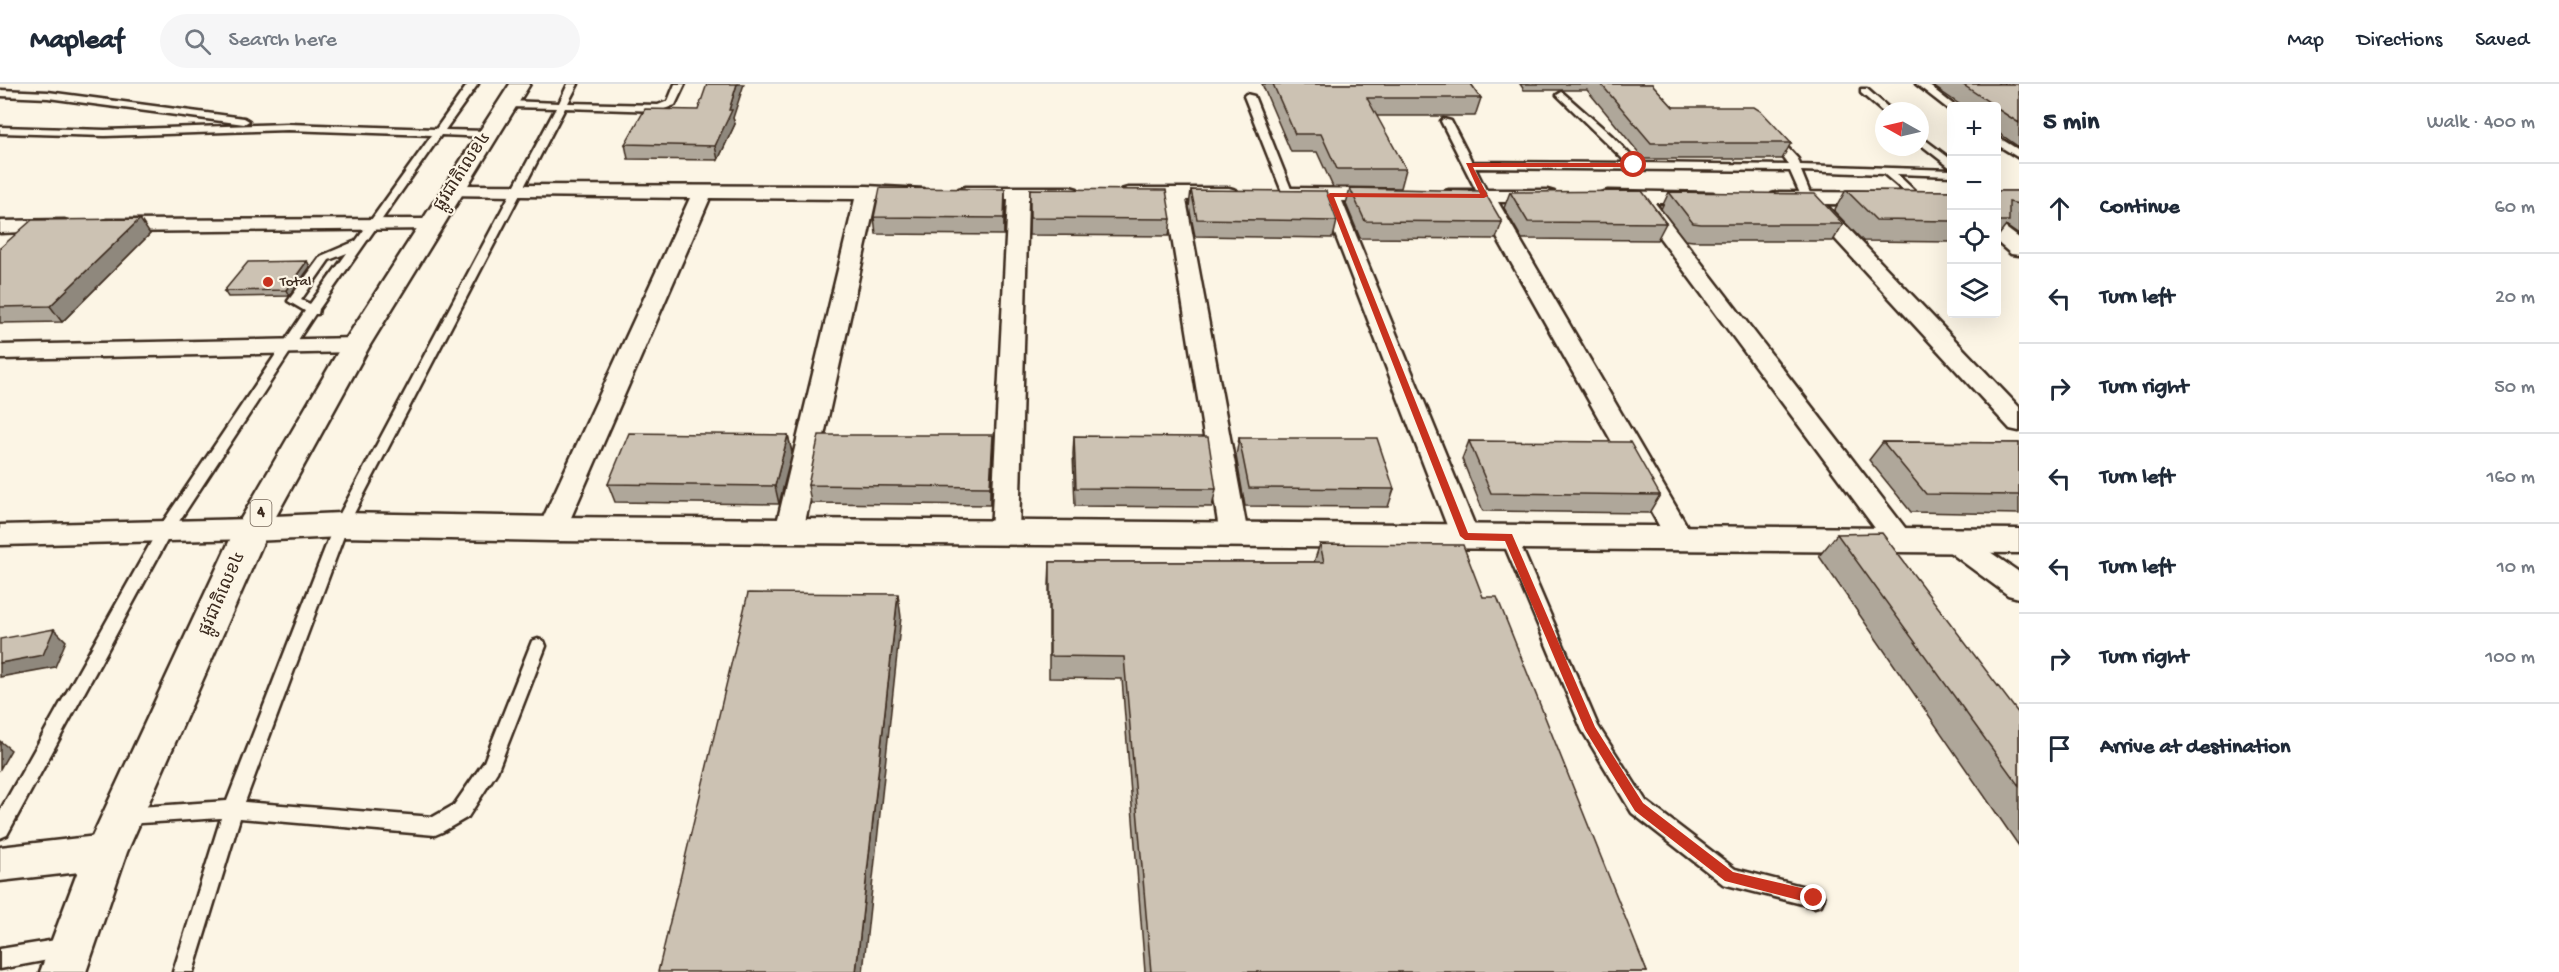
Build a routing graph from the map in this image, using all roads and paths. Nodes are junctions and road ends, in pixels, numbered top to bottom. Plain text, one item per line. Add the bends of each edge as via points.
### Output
1 (473, 84) edge
2 (573, 84) edge
3 (680, 84) edge
4 (1921, 84) edge
5 (1864, 91) dead end
6 (1, 94) edge
7 (514, 94) edge
8 (1562, 95) dead end
9 (1249, 96) dead end
10 (1877, 102) edge
11 (561, 105) junction
12 (1947, 105) edge
13 (1446, 121) edge
14 (288, 127) junction
15 (1764, 127) edge
16 (0, 130) edge
17 (437, 134) junction
18 (488, 134) junction
19 (2001, 143) edge
20 (1929, 147) edge
21 (2019, 155) edge
22 (1947, 162) edge
23 (1468, 165) junction
24 (1634, 165) junction
25 (1794, 168) junction
26 (1887, 171) junction
27 (1947, 173) edge
28 (451, 191) junction
29 (517, 191) junction
30 (703, 191) junction
31 (867, 192) junction
32 (1018, 193) junction
33 (1086, 194) edge
34 (1108, 194) edge
35 (1175, 194) junction
36 (1243, 194) edge
37 (1266, 194) edge
38 (1288, 194) junction
39 (1330, 195) junction
40 (1484, 196) junction
41 (1568, 196) edge
42 (1592, 196) edge
43 (1639, 197) junction
44 (1723, 197) edge
45 (1759, 197) edge
46 (1807, 198) junction
47 (1916, 198) junction
48 (1947, 199) edge
49 (373, 224) junction
50 (430, 225) junction
51 (0, 227) edge
52 (2001, 234) edge
53 (360, 243) junction
54 (2019, 249) edge
55 (314, 311) junction
56 (356, 345) junction
57 (286, 347) junction
58 (0, 352) edge
59 (2019, 423) edge
60 (341, 525) junction
61 (252, 529) junction
62 (552, 529) junction
63 (789, 531) junction
64 (164, 532) junction
65 (1005, 533) junction
66 (0, 535) edge
67 (1234, 535) junction
68 (1465, 536) junction
69 (1509, 537) junction
70 (1680, 538) junction
71 (1899, 540) junction
72 (1954, 541) junction
73 (2019, 541) edge
74 (2019, 587) edge
75 (538, 646) dead end
76 (233, 809) junction
77 (122, 816) junction
78 (0, 829) edge
79 (106, 852) junction
80 (0, 864) edge
81 (1814, 898) dead end
82 (0, 959) edge
83 (67, 960) edge
84 (183, 972) edge

1 - 17 lane
2 - 11 lane
3 - 11 lane via 672,103 659,108
4 - 12 lane
5 - 10 lane
6 - 14 lane via 48,95
7 - 11 lane
7 - 18 main road, ផ្លូវជាតិលេខ៤ / 4
8 - 24 lane
9 - 38 lane
11 - 29 lane
13 - 23 lane
14 - 16 lane via 105,133
14 - 17 lane
15 - 25 lane via 1794,161
17 - 18 lane
17 - 49 lane
18 - 28 main road, ផ្លូវជាតិលេខ៤ / 4
19 - 21 lane
20 - 22 lane
23 - 24 lane
23 - 40 lane
24 - 25 lane
25 - 26 lane
25 - 46 lane
26 - 27 lane
26 - 47 lane
28 - 29 street
28 - 50 main road, ផ្លូវជាតិលេខ៤ / 4
29 - 30 street
29 - 60 lane
30 - 31 street
30 - 62 street
31 - 32 street
31 - 63 street
32 - 33 street
32 - 65 street
34 - 35 street
35 - 36 street
35 - 67 street
37 - 38 street
38 - 39 street
39 - 40 street
39 - 68 street
40 - 41 street
40 - 70 street
42 - 43 street
43 - 44 street
43 - 71 street
45 - 46 street
46 - 47 street
46 - 59 street
47 - 48 street
49 - 50 street
49 - 51 street
49 - 53 lane
50 - 56 main road, ផ្លូវជាតិលេខ៤ / 4
52 - 54 street
53 - 55 lane
53 - 55 lane via 325,258 294,301
55 - 57 lane
56 - 57 street
56 - 61 main road, ផ្លូវជាតិលេខ៤ / 4
57 - 58 street
57 - 64 lane
60 - 61 main road
60 - 62 main road
60 - 76 lane
61 - 64 street
61 - 77 main road, ផ្លូវជាតិលេខ៤ / 4
62 - 63 main road
63 - 65 main road
64 - 66 street
64 - 78 lane
65 - 67 main road
67 - 68 main road
68 - 69 main road
69 - 70 main road
69 - 81 lane via 1591,730 1639,807 1730,877
70 - 71 main road
71 - 72 main road
72 - 73 main road
72 - 74 street
75 - 76 lane via 491,766 461,811 435,826
76 - 77 lane
76 - 84 lane
77 - 79 main road, ផ្លូវជាតិលេខ៤ / 4
79 - 80 street
79 - 83 main road, ផ្លូវជាតិលេខ៤ / 4
82 - 83 lane

